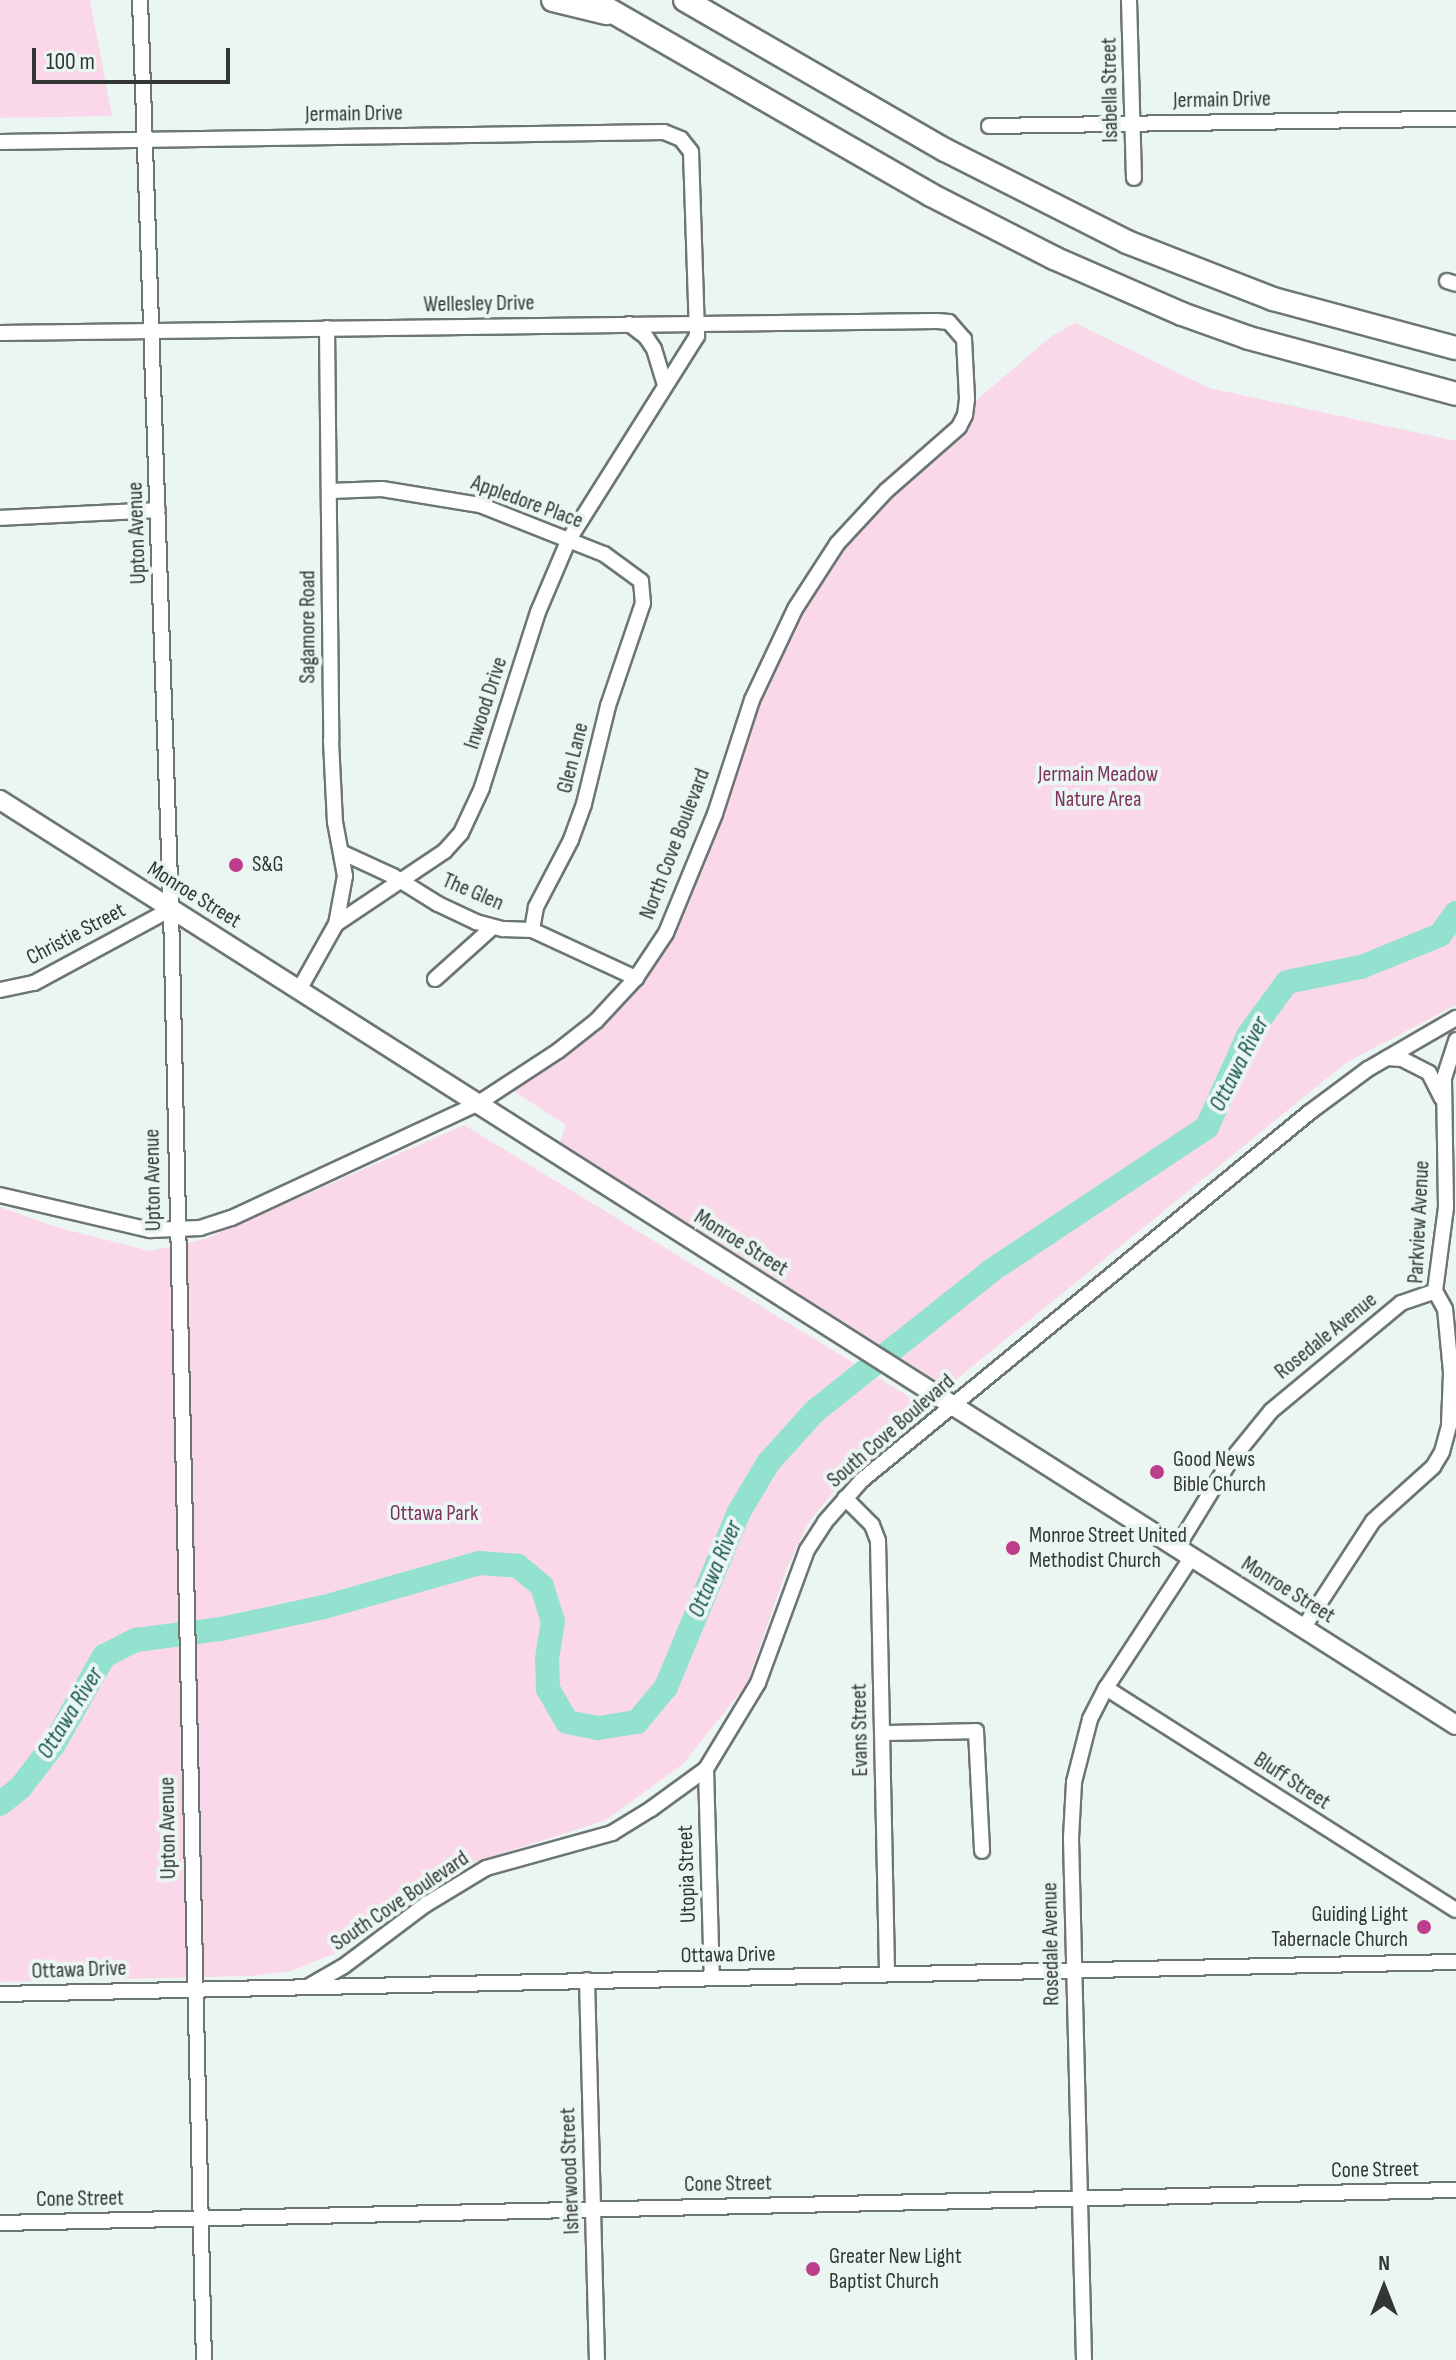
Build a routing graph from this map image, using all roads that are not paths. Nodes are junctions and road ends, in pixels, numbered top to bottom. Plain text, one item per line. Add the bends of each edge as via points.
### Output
1 (140, 0) edge
2 (553, 0) edge
3 (592, 0) edge
4 (685, 0) edge
5 (1129, 0) edge
6 (613, 14) junction
7 (1456, 119) edge
8 (1133, 124) junction
9 (989, 126) dead end
10 (146, 139) junction
11 (0, 142) edge
12 (692, 161) joint
13 (1134, 178) dead end
14 (697, 323) junction
15 (629, 324) junction
16 (327, 328) junction
17 (958, 328) joint
18 (154, 330) junction
19 (0, 333) edge
20 (1456, 348) edge
21 (665, 385) junction
22 (1456, 394) edge
23 (330, 491) junction
24 (158, 510) junction
25 (0, 518) edge
26 (569, 539) junction
27 (644, 591) joint
28 (0, 800) edge
29 (341, 852) junction
30 (401, 880) junction
31 (171, 909) junction
32 (336, 924) junction
33 (493, 927) junction
34 (532, 930) junction
35 (636, 978) junction
36 (435, 979) dead end
37 (0, 990) edge
38 (299, 990) junction
39 (1456, 1018) edge
40 (1456, 1040) edge
41 (1387, 1058) junction
42 (1443, 1102) junction
43 (477, 1104) junction
44 (0, 1195) edge
45 (176, 1231) junction
46 (1435, 1291) junction
47 (943, 1400) junction
48 (845, 1498) junction
49 (1183, 1553) junction
50 (1304, 1627) junction
51 (1106, 1688) junction
52 (1456, 1725) edge
53 (882, 1733) junction
54 (706, 1769) junction
55 (982, 1851) dead end
56 (1456, 1910) edge
57 (1456, 1962) edge
58 (1074, 1970) junction
59 (887, 1974) junction
60 (712, 1978) junction
61 (587, 1980) junction
62 (309, 1986) junction
63 (193, 1988) junction
64 (0, 1994) edge
65 (1456, 2190) edge
66 (1080, 2198) junction
67 (593, 2209) junction
68 (200, 2218) junction
69 (0, 2223) edge
70 (204, 2360) edge
71 (597, 2360) edge
72 (1084, 2360) edge

1 - 10 street, Upton Avenue
2 - 6 highway
3 - 6 highway
4 - 20 highway via 945,150 1127,242 1273,299
5 - 8 street, Isabella Street
6 - 22 highway via 931,195 1067,264 1249,338
7 - 8 street, Jermain Drive
8 - 9 street, Jermain Drive
8 - 13 street, Isabella Street
10 - 11 street, Jermain Drive
10 - 12 street, Jermain Drive via 664,132 687,145
10 - 18 street, Upton Avenue
12 - 14 street, Inwood Drive
14 - 15 street, Wellesley Drive
14 - 17 street, Wellesley Drive via 937,321
14 - 21 street, Inwood Drive via 697,336
15 - 16 street, Wellesley Drive
15 - 21 street via 654,349
16 - 18 street, Wellesley Drive
16 - 23 street, Sagamore Road
17 - 35 street, North Cove Boulevard via 964,339 965,415 959,427 886,491 837,544 795,609 752,700 685,889 666,933
18 - 19 street, Wellesley Drive
18 - 24 street, Upton Avenue
21 - 26 street, Inwood Drive
23 - 26 street, Appledore Place via 429,494 521,518
23 - 29 street, Sagamore Road via 331,767
24 - 25 street
24 - 31 street, Upton Avenue
26 - 27 street, Appledore Place via 631,570
26 - 30 street, Inwood Drive via 538,612 473,810 445,851
27 - 34 street, Glen Lane via 584,804 536,907
28 - 31 main road, Monroe Street
29 - 30 street, The Glen
29 - 32 street, Sagamore Road via 345,876
30 - 32 street, Inwood Drive
30 - 33 street, The Glen via 438,904
31 - 37 street, Christie Street via 34,983
31 - 38 main road, Monroe Street
31 - 45 street, Upton Avenue
32 - 38 street, Inwood Drive
33 - 34 street, The Glen
33 - 36 street
34 - 35 street, The Glen
35 - 43 street, North Cove Boulevard via 596,1021
38 - 43 main road, Monroe Street
39 - 41 street, South Cove Boulevard
40 - 42 street, Parkview Avenue
41 - 42 street via 1402,1059 1429,1073
41 - 47 street, South Cove Boulevard via 1310,1112
42 - 46 street, Parkview Avenue via 1446,1207
43 - 45 street, North Cove Boulevard via 231,1218
43 - 47 main road, Monroe Street
44 - 45 street, North Cove Boulevard
45 - 63 street, Upton Avenue
46 - 49 street, Rosedale Avenue via 1401,1303 1271,1411 1228,1464
46 - 50 street, Parkview Avenue via 1445,1309 1451,1372 1442,1452 1433,1467 1373,1521
47 - 48 street, South Cove Boulevard
47 - 49 main road, Monroe Street
48 - 53 street, Evans Street via 872,1525 878,1541
48 - 54 street, South Cove Boulevard via 807,1550 758,1683
49 - 50 main road, Monroe Street
49 - 51 street, Rosedale Avenue
50 - 52 main road, Monroe Street
51 - 56 street, Bluff Street
51 - 58 street, Rosedale Avenue via 1090,1719 1074,1782
53 - 55 street via 976,1731
53 - 59 street, Evans Street
54 - 60 street, Utopia Street
54 - 62 street, South Cove Boulevard via 612,1833 486,1868
57 - 58 street, Ottawa Drive
58 - 59 street, Ottawa Drive
58 - 66 street, Rosedale Avenue
59 - 60 street, Ottawa Drive
60 - 61 street, Ottawa Drive
61 - 62 street, Ottawa Drive
61 - 67 street, Isherwood Street
62 - 63 street, Ottawa Drive
63 - 64 street, Ottawa Drive
63 - 68 street, Upton Avenue
65 - 66 street, Cone Street
66 - 67 street, Cone Street
66 - 72 street, Rosedale Avenue
67 - 68 street, Cone Street
67 - 71 street, Isherwood Street
68 - 69 street, Cone Street
68 - 70 street, Upton Avenue

